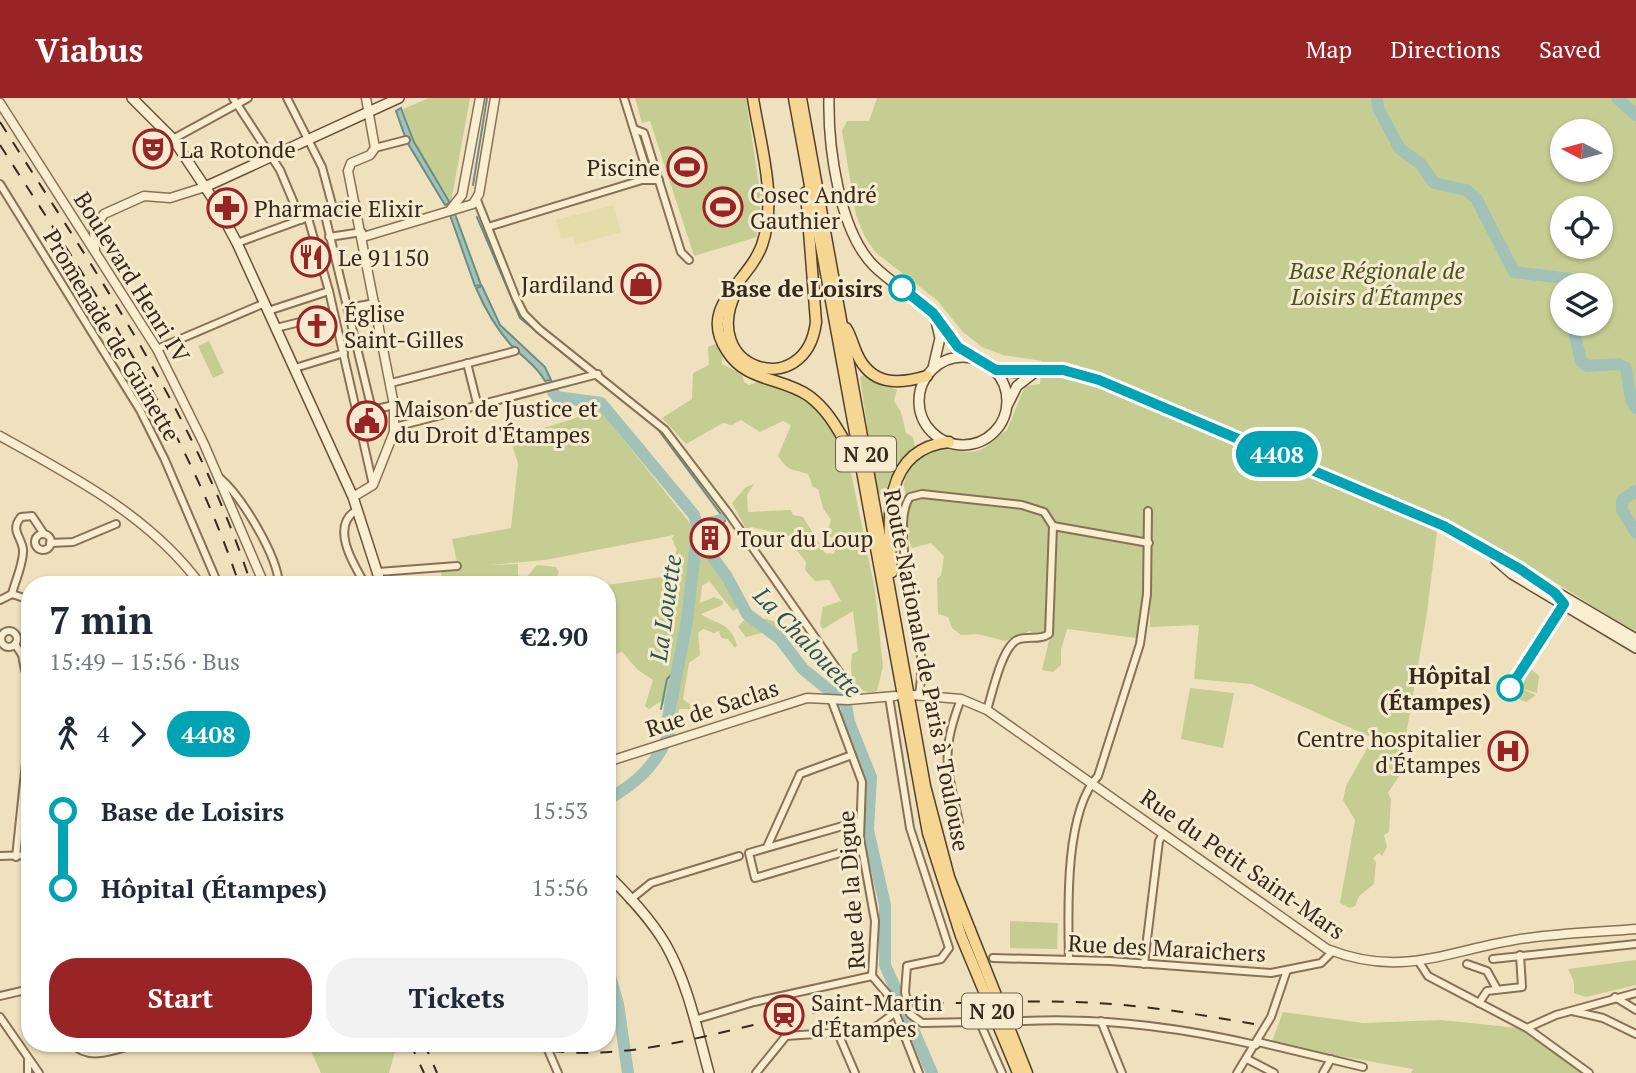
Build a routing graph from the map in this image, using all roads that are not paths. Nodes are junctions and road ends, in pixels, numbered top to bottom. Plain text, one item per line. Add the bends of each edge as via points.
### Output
1 (248, 98) edge
2 (287, 98) edge
3 (366, 98) edge
4 (480, 98) edge
5 (495, 98) edge
6 (624, 98) edge
7 (753, 98) edge
8 (794, 98) edge
9 (801, 98) edge
10 (829, 98) edge
11 (136, 99) edge
12 (394, 100) edge
13 (235, 101) edge
14 (0, 103) edge
15 (369, 112) junction
16 (634, 129) junction
17 (173, 139) junction
18 (309, 139) junction
19 (406, 140) dead end
20 (375, 150) junction
21 (271, 156) junction
22 (806, 167) junction
23 (649, 178) junction
24 (659, 180) junction
25 (0, 184) edge
26 (205, 187) junction
27 (462, 195) junction
28 (475, 202) junction
29 (356, 204) junction
30 (333, 208) junction
31 (451, 209) junction
32 (324, 211) junction
33 (74, 219) junction
34 (304, 219) junction
35 (95, 224) junction
36 (488, 227) junction
37 (362, 234) junction
38 (329, 237) junction
39 (237, 243) junction
40 (95, 251) junction
41 (689, 260) dead end
42 (744, 277) junction
43 (329, 291) junction
44 (375, 303) junction
45 (267, 307) junction
46 (348, 308) junction
47 (933, 313) junction
48 (841, 319) junction
49 (304, 321) dead end
50 (276, 328) junction
51 (157, 349) junction
52 (516, 351) dead end
53 (344, 353) junction
54 (972, 358) junction
55 (467, 363) junction
56 (295, 368) junction
57 (992, 368) junction
58 (1038, 370) junction
59 (929, 373) junction
60 (598, 374) junction
61 (391, 383) junction
62 (394, 405) junction
63 (478, 407) junction
64 (372, 410) junction
65 (1006, 410) junction
66 (357, 414) junction
67 (395, 427) junction
68 (0, 436) edge
69 (950, 442) junction
70 (859, 465) junction
71 (219, 477) junction
72 (373, 485) junction
73 (353, 497) junction
74 (357, 510) junction
75 (1148, 510) dead end
76 (116, 524) dead end
77 (1053, 526) junction
78 (44, 534) junction
79 (50, 543) junction
80 (1149, 543) junction
81 (1482, 548) junction
82 (457, 566) dead end
83 (193, 576) edge
84 (215, 576) edge
85 (261, 576) edge
86 (277, 576) edge
87 (361, 576) edge
88 (378, 576) edge
89 (392, 576) edge
90 (890, 590) junction
91 (12, 594) junction
92 (21, 597) edge
93 (0, 600) edge
94 (2, 631) edge
95 (1636, 639) edge
96 (15, 644) junction
97 (2, 647) edge
98 (1636, 648) edge
99 (21, 653) edge
100 (916, 695) joint
101 (892, 696) joint
102 (858, 699) junction
103 (961, 699) junction
104 (834, 700) junction
105 (987, 710) junction
106 (852, 755) junction
107 (616, 759) edge
108 (1092, 783) junction
109 (21, 798) edge
110 (860, 821) junction
111 (959, 822) dead end
112 (1163, 834) junction
113 (767, 847) junction
114 (850, 850) dead end
115 (0, 856) edge
116 (21, 856) edge
117 (739, 856) dead end
118 (16, 857) junction
119 (616, 883) edge
120 (631, 900) junction
121 (1636, 929) edge
122 (1636, 944) edge
123 (1333, 951) junction
124 (1520, 955) junction
125 (993, 958) dead end
126 (1493, 959) dead end
127 (1069, 960) junction
128 (1419, 962) junction
129 (1144, 964) junction
130 (1467, 964) dead end
131 (1287, 970) junction
132 (875, 978) junction
133 (1497, 989) junction
134 (21, 991) edge
135 (1636, 993) edge
136 (0, 996) edge
137 (1615, 997) junction
138 (1479, 1003) junction
139 (1571, 1010) junction
140 (1636, 1010) edge
141 (896, 1012) junction
142 (0, 1017) edge
143 (694, 1020) junction
144 (1023, 1021) dead end
145 (1101, 1021) junction
146 (876, 1027) junction
147 (903, 1028) junction
148 (1527, 1028) junction
149 (837, 1031) junction
150 (1636, 1034) edge
151 (1257, 1043) junction
152 (21, 1049) edge
153 (23, 1052) edge
154 (80, 1052) edge
155 (102, 1052) edge
156 (549, 1052) edge
157 (27, 1058) junction
158 (1247, 1059) junction
159 (1331, 1059) junction
160 (1363, 1067) dead end
161 (28, 1073) edge
162 (39, 1073) edge
163 (558, 1073) edge
164 (709, 1073) edge
165 (756, 1073) edge
166 (855, 1073) edge
167 (919, 1073) edge
168 (1002, 1073) edge
169 (1018, 1073) edge
170 (1027, 1073) edge
171 (1122, 1073) edge
172 (1237, 1073) edge
173 (1274, 1073) edge
174 (1323, 1073) edge
175 (1589, 1073) edge

1 - 13 street
2 - 18 street
3 - 15 street
4 - 27 street
5 - 28 street
6 - 16 street
7 - 42 main road via 769,208 762,244
8 - 22 main road, Route Nationale de Paris à Toulouse / N 20
9 - 48 main road, Route Nationale de Paris à Toulouse / N 20
10 - 47 main road via 843,212 850,231 876,269
11 - 17 main road
12 - 15 main road
13 - 17 street
13 - 21 street
14 - 33 street, Boulevard Henri IV
15 - 18 main road
15 - 20 street
16 - 23 street
16 - 24 street via 644,133
17 - 26 main road
18 - 21 main road
18 - 30 street
19 - 20 street
20 - 29 street via 349,166
21 - 26 main road
21 - 34 street
22 - 42 main road via 816,322 814,340 804,356 789,365 765,368 735,351 726,321
22 - 70 main road, Route Nationale de Paris à Toulouse / N 20
23 - 24 street
23 - 36 street
24 - 41 street via 681,252
25 - 84 street, Promenade de Guinette via 140,410
26 - 35 street via 170,198 144,196 108,212
26 - 39 main road
27 - 28 street via 464,201
27 - 31 street
28 - 31 street
28 - 36 street
29 - 30 street
29 - 37 street
30 - 32 street
31 - 37 street
32 - 34 street
32 - 38 street
33 - 35 street
33 - 40 street, Boulevard Henri IV
34 - 39 street
34 - 43 street
35 - 40 street
36 - 60 street via 524,314
37 - 38 street
37 - 44 street
38 - 46 street
39 - 45 main road
40 - 51 street, Boulevard Henri IV
42 - 70 main road via 722,300 719,338 725,350 752,375 809,396 828,414
43 - 45 street
43 - 53 street
44 - 46 street
44 - 61 street
45 - 50 main road
45 - 51 street
46 - 64 street
47 - 54 main road
47 - 59 main road via 940,338
48 - 59 main road via 862,365 879,379 901,383
48 - 90 main road, Route Nationale de Paris à Toulouse / N 20
49 - 50 street
50 - 56 main road
51 - 71 street, Boulevard Henri IV
52 - 55 street
53 - 56 street
53 - 66 street
54 - 57 main road
54 - 59 main road via 949,359
55 - 61 street
55 - 63 street
56 - 73 main road
57 - 58 main road
57 - 65 main road via 1003,384
58 - 65 main road via 1017,386
58 - 81 main road via 1073,372 1118,387 1361,489
59 - 69 main road via 920,395 921,413 933,433
60 - 63 street
60 - 102 street via 665,430
61 - 62 street
62 - 64 street
62 - 67 street
63 - 67 street
64 - 66 street
65 - 69 main road via 998,428 983,440 965,445
66 - 72 street
67 - 72 street
68 - 83 street via 135,518
69 - 90 main road via 920,449 899,477 890,508
70 - 169 main road, Route Nationale de Paris à Toulouse / N 20 via 934,856 961,936
71 - 85 street, Boulevard Henri IV
71 - 86 street, Boulevard Henri IV via 239,495
72 - 73 street
73 - 74 main road
74 - 87 street via 348,520 345,540
74 - 88 main road
75 - 80 street
76 - 79 street via 74,542
77 - 80 street
77 - 100 street via 1044,512 1022,505 922,494 906,502 906,575 921,655
77 - 105 street via 1049,634 1020,638 1007,647
78 - 79 street
78 - 79 street via 36,538 37,547 46,549
78 - 91 street via 32,516 17,522 23,553
80 - 108 street via 1140,643
81 - 95 main road
81 - 98 main road via 1512,574
82 - 89 street
90 - 170 main road, Route Nationale de Paris à Toulouse / N 20 via 925,786 946,866
91 - 92 street
91 - 93 street
94 - 96 street via 15,634
94 - 97 street
96 - 97 street
96 - 99 street
100 - 103 street, Rue du Petit Saint-Mars
101 - 102 street, Rue de Saclas
101 - 168 street via 910,828 949,948 941,959 907,966 905,992 910,1014 922,1023 981,1025
102 - 104 street, Rue de Saclas
103 - 105 street, Rue du Petit Saint-Mars
103 - 111 street via 946,754
104 - 106 street, Rue de la Digue
104 - 107 street, Rue de Saclas via 788,702
105 - 108 street, Rue du Petit Saint-Mars
106 - 110 street, Rue de la Digue via 862,782
106 - 113 street via 800,774
108 - 112 street, Rue du Petit Saint-Mars
108 - 127 street via 1077,829 1069,891
109 - 118 street
110 - 113 street
110 - 132 street, Rue de la Digue via 876,921
112 - 123 street, Rue du Petit Saint-Mars
112 - 129 street via 1158,841
113 - 114 street via 749,853 755,878
115 - 118 street
116 - 118 street
117 - 120 street via 651,883
119 - 120 main road
120 - 143 main road via 670,953
121 - 128 street, Rue du Petit Saint-Mars via 1528,938
122 - 124 street
123 - 128 street, Rue du Petit Saint-Mars via 1366,962
123 - 131 street, Rue des Maraichers via 1321,963
124 - 126 street
124 - 133 street via 1522,987
125 - 127 street, Rue des Maraichers
127 - 129 street, Rue des Maraichers
128 - 138 street via 1428,976
129 - 131 street, Rue des Maraichers via 1263,973
130 - 133 street via 1487,971
131 - 151 street
132 - 141 street, Rue de la Digue
132 - 143 street via 761,1000
133 - 138 street via 1487,991
134 - 136 street
135 - 137 street
137 - 139 street
137 - 140 street
138 - 148 street
139 - 148 street
139 - 150 street via 1603,1018
141 - 146 street
141 - 147 street, Rue de la Digue
142 - 152 street
143 - 164 main road
144 - 145 street
145 - 151 street via 1163,1026
145 - 171 street
146 - 147 street
146 - 149 street
147 - 167 street, Rue de la Digue
148 - 175 street
149 - 165 street via 782,1037
149 - 166 street
151 - 158 street
151 - 159 street
153 - 157 street
154 - 155 street
156 - 163 street
157 - 161 street
157 - 162 street
158 - 172 street
158 - 173 street
159 - 160 street
159 - 174 street

